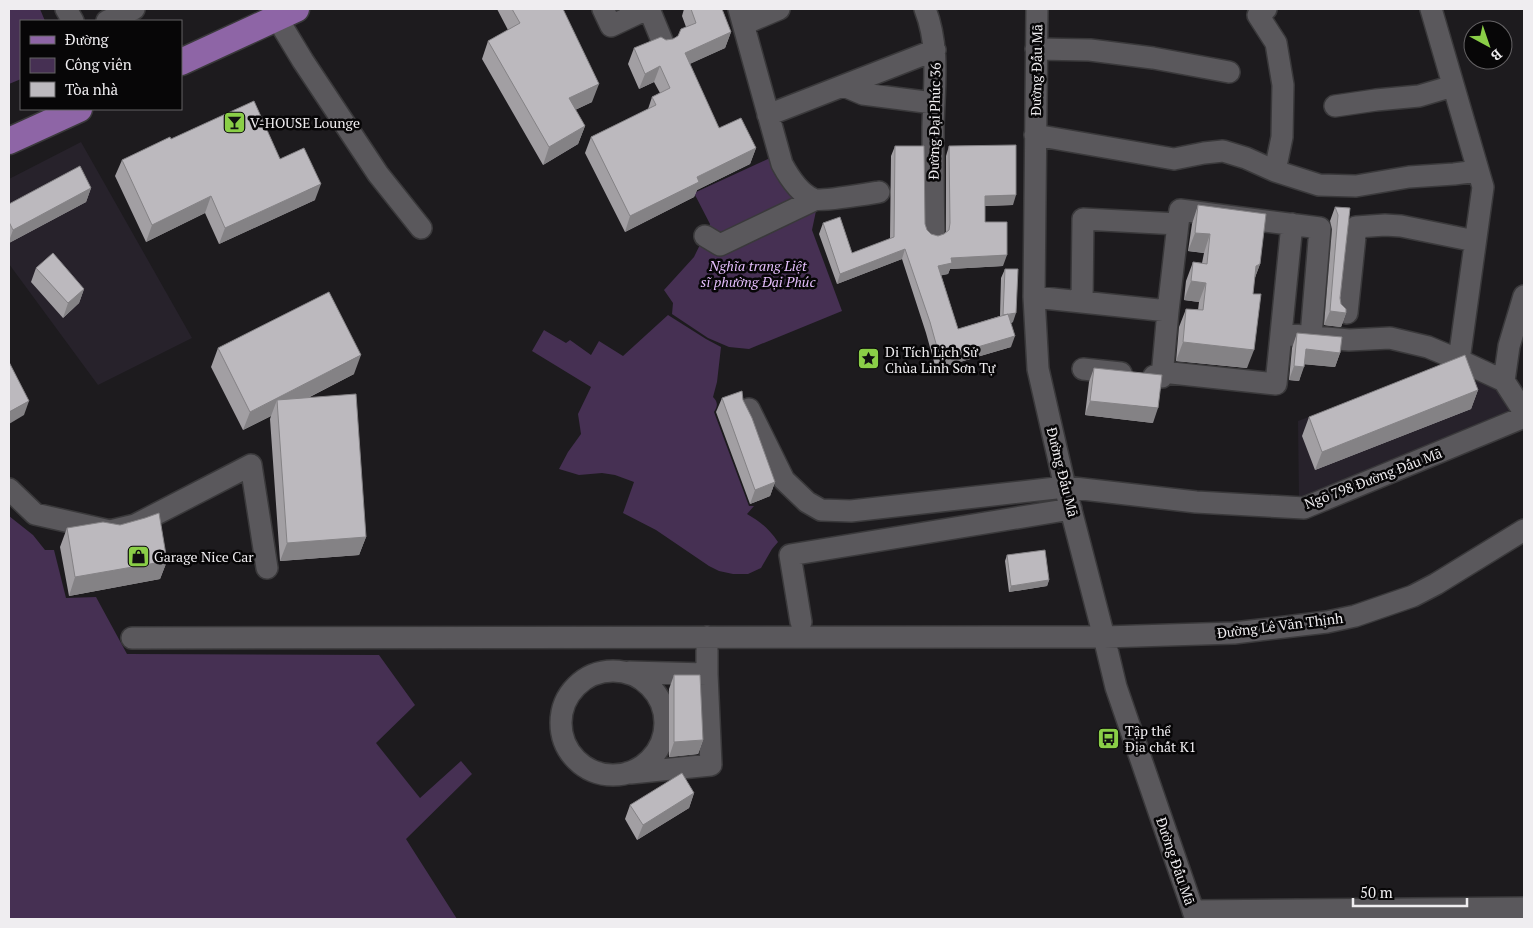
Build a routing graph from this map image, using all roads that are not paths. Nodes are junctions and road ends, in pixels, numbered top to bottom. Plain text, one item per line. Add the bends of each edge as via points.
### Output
1 (66, 9) edge
2 (603, 9) edge
3 (648, 9) edge
4 (779, 9) edge
5 (925, 9) edge
6 (1037, 9) edge
7 (1266, 9) edge
8 (1430, 9) edge
9 (287, 13) edge
10 (742, 16) edge
11 (72, 20) edge
12 (663, 42) edge
13 (1036, 49) junction
14 (935, 50) junction
15 (182, 62) edge
16 (1229, 72) dead end
17 (844, 86) junction
18 (1454, 86) junction
19 (933, 103) junction
20 (1335, 106) dead end
21 (77, 110) edge
22 (768, 115) junction
23 (1035, 135) junction
24 (9, 141) edge
25 (1274, 171) junction
26 (1478, 171) junction
27 (879, 192) dead end
28 (814, 200) junction
29 (1178, 224) junction
30 (1292, 224) junction
31 (421, 228) dead end
32 (934, 234) edge
33 (704, 236) dead end
34 (1475, 240) junction
35 (1034, 296) junction
36 (1524, 296) edge
37 (1082, 302) junction
38 (1168, 311) junction
39 (1348, 312) edge
40 (1281, 334) junction
41 (1311, 336) junction
42 (1460, 360) junction
43 (1083, 369) dead end
44 (1162, 372) junction
45 (1504, 380) junction
46 (748, 409) edge
47 (1524, 412) edge
48 (1524, 417) edge
49 (1066, 487) junction
50 (9, 489) edge
51 (1071, 509) junction
52 (1524, 530) edge
53 (267, 568) dead end
54 (800, 622) dead end
55 (707, 637) junction
56 (1104, 637) junction
57 (132, 638) dead end
58 (624, 672) junction
59 (707, 674) junction
60 (628, 773) junction
61 (1524, 908) edge
62 (1194, 915) edge

1 - 11 street
2 - 3 street via 611,26
3 - 12 street
4 - 10 street
5 - 14 street, Đường Đại Phúc 36
6 - 13 street, Đường Đấu Mã
7 - 25 street via 1258,15 1276,44 1284,85 1282,138
8 - 18 street
9 - 15 main road
9 - 31 street via 303,61 378,174
10 - 22 street
13 - 16 street via 1090,50
13 - 23 street, Đường Đấu Mã
14 - 17 street
14 - 19 street, Đường Đại Phúc 36
17 - 19 street via 862,94
17 - 22 street
18 - 20 street via 1419,96
18 - 26 street
19 - 32 street, Đường Đại Phúc 36
21 - 24 main road
22 - 28 street via 782,164 791,180
23 - 25 street via 1174,159 1223,151
23 - 35 street, Đường Đấu Mã
25 - 26 street via 1319,185 1356,186
26 - 34 street via 1483,186
27 - 28 street
28 - 33 street via 720,245
29 - 30 street via 1180,210
29 - 37 street via 1083,219
29 - 38 street
30 - 40 street
30 - 41 street via 1320,228
34 - 39 street via 1401,226 1356,227
34 - 42 street
35 - 37 street
35 - 49 street, Đường Đấu Mã via 1038,369
36 - 45 street via 1509,346
37 - 38 street
38 - 44 street
40 - 41 street
40 - 44 street via 1276,384
41 - 42 street via 1349,340 1390,338 1428,347
42 - 45 street
43 - 44 street via 1162,377
45 - 47 street
46 - 49 street, Ngõ 798 Đường Đấu Mã via 784,480 807,502 821,510 851,511
48 - 49 street, Ngõ 798 Đường Đấu Mã via 1304,508 1196,502
49 - 51 street, Đường Đấu Mã
50 - 53 street via 35,514 110,531 135,525 251,465
51 - 54 street via 790,556
51 - 56 street, Đường Đấu Mã
52 - 56 street, Đường Lê Văn Thịnh via 1413,596 1355,616 1234,632
55 - 56 street, Đường Lê Văn Thịnh
55 - 57 street, Đường Lê Văn Thịnh
55 - 59 street
56 - 62 street, Đường Đấu Mã via 1116,688
58 - 59 street
58 - 60 street via 641,679 655,691 663,708 665,726 661,744 651,759
58 - 60 street via 596,673 578,684 562,707 560,728 566,749 586,769 606,775
59 - 60 street via 712,765
61 - 62 street

